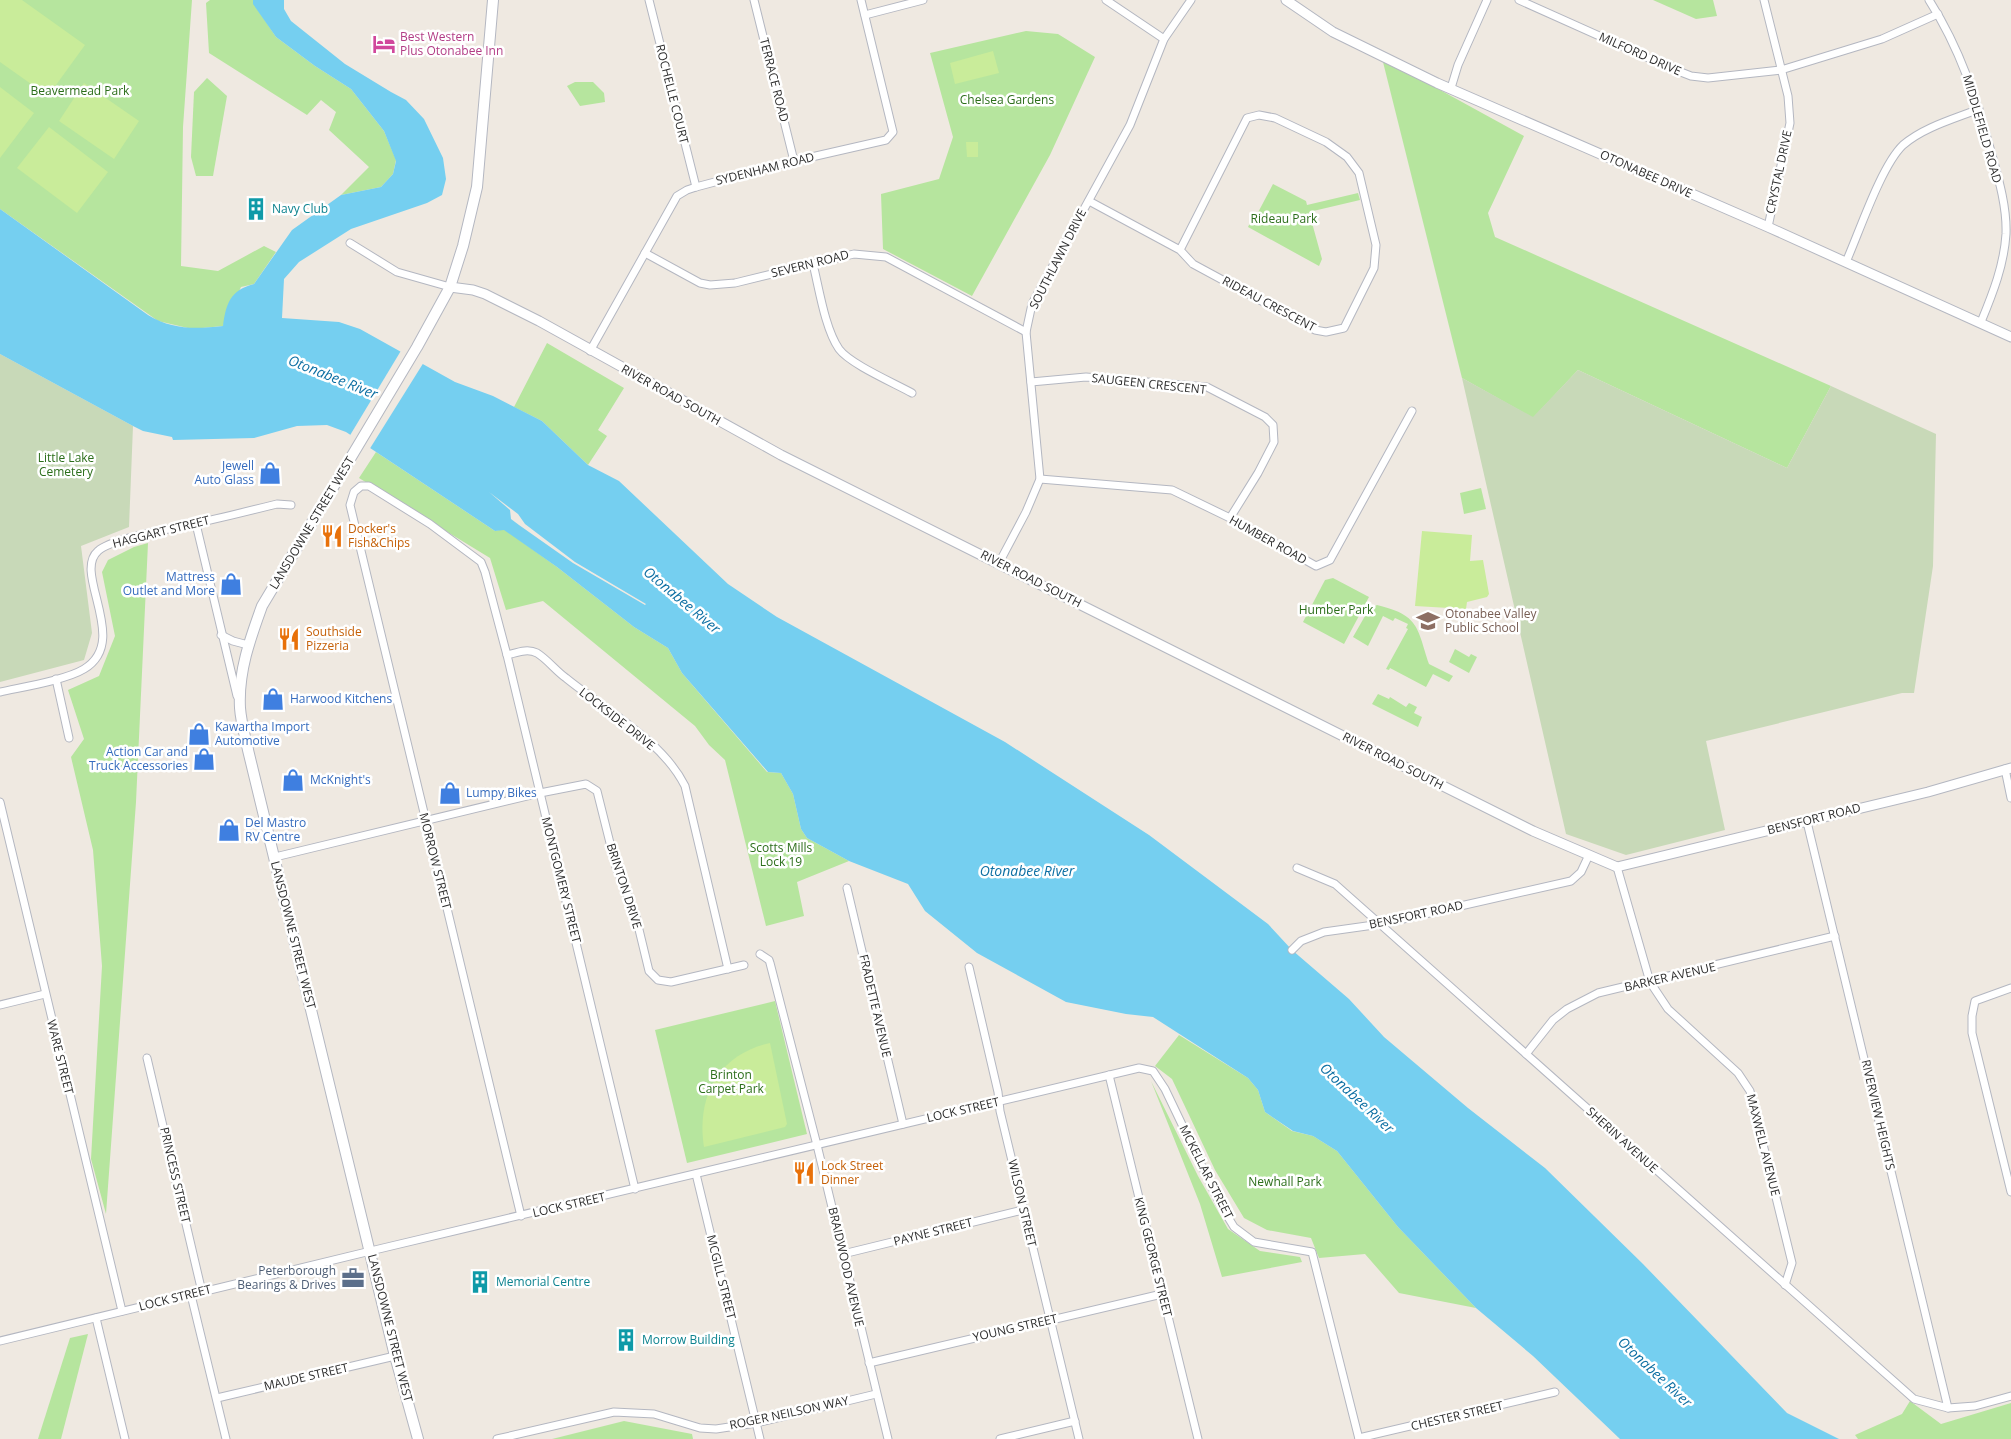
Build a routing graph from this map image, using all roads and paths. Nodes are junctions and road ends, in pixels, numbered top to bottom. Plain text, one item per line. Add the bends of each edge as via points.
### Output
1 (493, 0) edge
2 (649, 0) edge
3 (754, 0) edge
4 (861, 0) edge
5 (923, 0) edge
6 (1106, 0) edge
7 (1191, 0) edge
8 (1286, 0) edge
9 (1487, 0) edge
10 (1519, 0) edge
11 (1764, 0) edge
12 (1929, 0) edge
13 (1938, 14) junction
14 (865, 15) junction
15 (1164, 39) junction
16 (1781, 70) junction
17 (1451, 88) junction
18 (1979, 109) junction
19 (794, 161) junction
20 (696, 187) junction
21 (1089, 201) junction
22 (1768, 227) junction
23 (350, 243) dead end
24 (1180, 250) junction
25 (645, 253) junction
26 (1846, 262) junction
27 (813, 264) junction
28 (450, 287) junction
29 (1981, 322) junction
30 (1026, 332) junction
31 (2011, 337) edge
32 (590, 351) junction
33 (1031, 382) junction
34 (912, 393) dead end
35 (1412, 411) dead end
36 (1040, 479) junction
37 (291, 505) dead end
38 (350, 505) joint
39 (1230, 518) junction
40 (196, 524) junction
41 (999, 563) junction
42 (221, 635) junction
43 (248, 645) junction
44 (507, 655) junction
45 (56, 679) junction
46 (0, 692) edge
47 (240, 707) junction
48 (69, 738) dead end
49 (2008, 769) edge
50 (540, 793) junction
51 (2011, 798) edge
52 (0, 802) edge
53 (426, 821) junction
54 (1807, 822) junction
55 (1589, 855) junction
56 (275, 857) junction
57 (1617, 866) junction
58 (1297, 868) dead end
59 (847, 888) dead end
60 (1381, 924) junction
61 (1836, 936) junction
62 (1292, 950) dead end
63 (760, 954) dead end
64 (744, 965) dead end
65 (969, 967) dead end
66 (728, 969) junction
67 (1650, 982) junction
68 (2011, 988) edge
69 (45, 994) junction
70 (0, 1005) edge
71 (1526, 1054) junction
72 (147, 1058) dead end
73 (1139, 1068) joint
74 (1109, 1075) junction
75 (999, 1102) junction
76 (903, 1124) junction
77 (817, 1145) junction
78 (696, 1174) junction
79 (635, 1189) junction
80 (2011, 1192) edge
81 (1023, 1210) junction
82 (521, 1216) junction
83 (370, 1251) junction
84 (843, 1254) junction
85 (1785, 1285) junction
86 (202, 1292) junction
87 (1162, 1294) junction
88 (192, 1295) junction
89 (122, 1311) junction
90 (96, 1318) junction
91 (1050, 1320) junction
92 (0, 1341) edge
93 (395, 1356) junction
94 (869, 1363) junction
95 (1555, 1392) dead end
96 (876, 1394) junction
97 (2011, 1396) edge
98 (217, 1398) junction
99 (1948, 1408) junction
100 (1075, 1421) junction
101 (756, 1422) junction
102 (125, 1439) edge
103 (226, 1439) edge
104 (418, 1439) edge
105 (497, 1439) edge
106 (760, 1439) edge
107 (888, 1439) edge
108 (1000, 1439) edge
109 (1079, 1439) edge
110 (1198, 1439) edge
111 (1359, 1439) edge

1 - 28 main road, LANSDOWNE STREET WEST via 477,187
2 - 20 street, ROCHELLE COURT
3 - 19 street, TERRACE ROAD
4 - 14 street, SYDENHAM ROAD
5 - 14 street
6 - 15 street
7 - 15 street, SOUTHLAWN DRIVE
8 - 17 street, OTONABEE DRIVE via 1333,32
9 - 17 street
10 - 16 street, MILFORD DRIVE via 1691,76 1708,78
11 - 16 street, CRYSTAL DRIVE
12 - 13 street, MIDDLEFIELD ROAD
13 - 16 street, MILFORD DRIVE via 1882,38
13 - 18 street, MIDDLEFIELD ROAD via 1963,63
14 - 19 street, SYDENHAM ROAD via 893,132 886,140
15 - 21 street, SOUTHLAWN DRIVE via 1130,125
16 - 22 street, CRYSTAL DRIVE via 1788,96 1790,123
17 - 22 street, OTONABEE DRIVE
18 - 26 street via 1919,134 1903,146 1882,177
18 - 29 street, MIDDLEFIELD ROAD via 1998,180 2006,233 1997,282
19 - 20 street, SYDENHAM ROAD
20 - 25 street, SYDENHAM ROAD via 677,196
21 - 24 street, RIDEAU CRESCENT
21 - 30 street, SOUTHLAWN DRIVE via 1032,304
22 - 26 street, OTONABEE DRIVE
23 - 28 street via 397,272
24 - 24 street, RIDEAU CRESCENT via 1193,264 1315,330 1326,332 1344,328 1374,268 1376,245 1359,173 1347,157 1326,142 1275,118 1259,115 1247,118
25 - 27 street, SEVERN ROAD via 700,283 710,285 735,283
25 - 32 street, SYDENHAM ROAD
26 - 29 street, OTONABEE DRIVE
27 - 30 street, SEVERN ROAD via 854,254 886,257
27 - 34 street via 830,333 840,350 856,363
28 - 32 street, RIVER ROAD SOUTH via 485,294
28 - 43 main road, LANSDOWNE STREET WEST via 262,606
29 - 31 street, OTONABEE DRIVE
30 - 33 street, SOUTHLAWN DRIVE
32 - 41 street, RIVER ROAD SOUTH via 781,455
33 - 36 street, SOUTHLAWN DRIVE
33 - 39 street, SAUGEEN CRESCENT via 1086,377 1207,387 1265,417 1273,426 1274,442
35 - 39 street, HUMBER ROAD via 1330,560 1316,566
36 - 39 street, HUMBER ROAD via 1172,490
36 - 41 street, SOUTHLAWN DRIVE
37 - 40 street, HAGGART STREET via 277,504
38 - 44 street, MONTGOMERY STREET via 354,492 361,486 369,486 430,524 481,562
38 - 53 street, MORROW STREET
40 - 42 street
40 - 45 street, HAGGART STREET via 109,544 94,555 91,560 92,577 102,621 100,653 84,669
41 - 55 street, RIVER ROAD SOUTH via 1525,827
42 - 43 street
42 - 47 street
43 - 47 main road, LANSDOWNE STREET WEST
44 - 50 street, MONTGOMERY STREET
44 - 66 street, LOCKSIDE DRIVE via 527,650 537,653 564,678 650,742 678,771 685,786
45 - 46 street, HAGGART STREET
45 - 48 street
47 - 56 main road, LANSDOWNE STREET WEST
49 - 51 street
49 - 54 street, BENSFORT ROAD
50 - 53 street, BRINTON DRIVE
50 - 66 street, BRINTON DRIVE via 586,784 597,791 616,867 635,913 649,971 658,980 671,982
50 - 79 street, MONTGOMERY STREET
52 - 69 street, WARE STREET
53 - 56 street, BRINTON DRIVE
53 - 82 street, MORROW STREET
54 - 57 street, BENSFORT ROAD
54 - 61 street, RIVERVIEW HEIGHTS
55 - 57 street, RIVER ROAD SOUTH
55 - 60 street, BENSFORT ROAD via 1581,872 1571,881
56 - 83 main road, LANSDOWNE STREET WEST
57 - 67 street, MAXWELL AVENUE
58 - 60 street, SHERIN AVENUE via 1335,884
59 - 76 street, FRADETTE AVENUE
60 - 62 street, BENSFORT ROAD via 1324,932 1301,941
60 - 71 street, SHERIN AVENUE
61 - 67 street, BARKER AVENUE
61 - 99 street, RIVERVIEW HEIGHTS
63 - 77 street, BRAIDWOOD AVENUE via 769,960
64 - 66 street, BRINTON DRIVE
65 - 75 street, WILSON STREET
67 - 71 street, BARKER AVENUE via 1598,993 1567,1009 1553,1020
67 - 85 street, MAXWELL AVENUE via 1668,1009 1738,1073 1750,1091 1792,1263
68 - 80 street via 1975,1000 1972,1033
69 - 70 street
69 - 89 street, WARE STREET
71 - 85 street, SHERIN AVENUE
72 - 86 street, PRINCESS STREET
73 - 74 street, LOCK STREET
73 - 111 street, MCKELLAR STREET via 1152,1071 1165,1089 1234,1227 1254,1242 1312,1252
74 - 75 street, LOCK STREET
74 - 87 street, KING GEORGE STREET
75 - 76 street, LOCK STREET
75 - 81 street, WILSON STREET
76 - 77 street, LOCK STREET
77 - 78 street, LOCK STREET
77 - 84 street, BRAIDWOOD AVENUE
78 - 79 street, LOCK STREET
78 - 101 street, MCGILL STREET
79 - 82 street, LOCK STREET
81 - 84 street, PAYNE STREET
81 - 91 street, WILSON STREET
82 - 83 street, LOCK STREET
83 - 86 street, LOCK STREET
83 - 93 main road, LANSDOWNE STREET WEST
84 - 94 street, BRAIDWOOD AVENUE
85 - 99 street, SHERIN AVENUE via 1914,1399
86 - 88 street, LOCK STREET
87 - 91 street, YOUNG STREET
87 - 110 street, KING GEORGE STREET
88 - 89 street, LOCK STREET
88 - 98 street
89 - 90 street, LOCK STREET
90 - 92 street, LOCK STREET
90 - 102 street
91 - 94 street, YOUNG STREET
91 - 100 street, WILSON STREET
93 - 98 street, MAUDE STREET
93 - 104 main road, LANSDOWNE STREET WEST
94 - 96 street, BRAIDWOOD AVENUE
95 - 111 street, CHESTER STREET
96 - 101 street, ROGER NEILSON WAY
96 - 107 street, BRAIDWOOD AVENUE
97 - 99 street, SHERIN AVENUE via 1975,1406
98 - 103 street
100 - 108 street
100 - 109 street, WILSON STREET
101 - 105 street, ROGER NEILSON WAY via 716,1429 700,1428 654,1414 614,1412
101 - 106 street, MCGILL STREET

